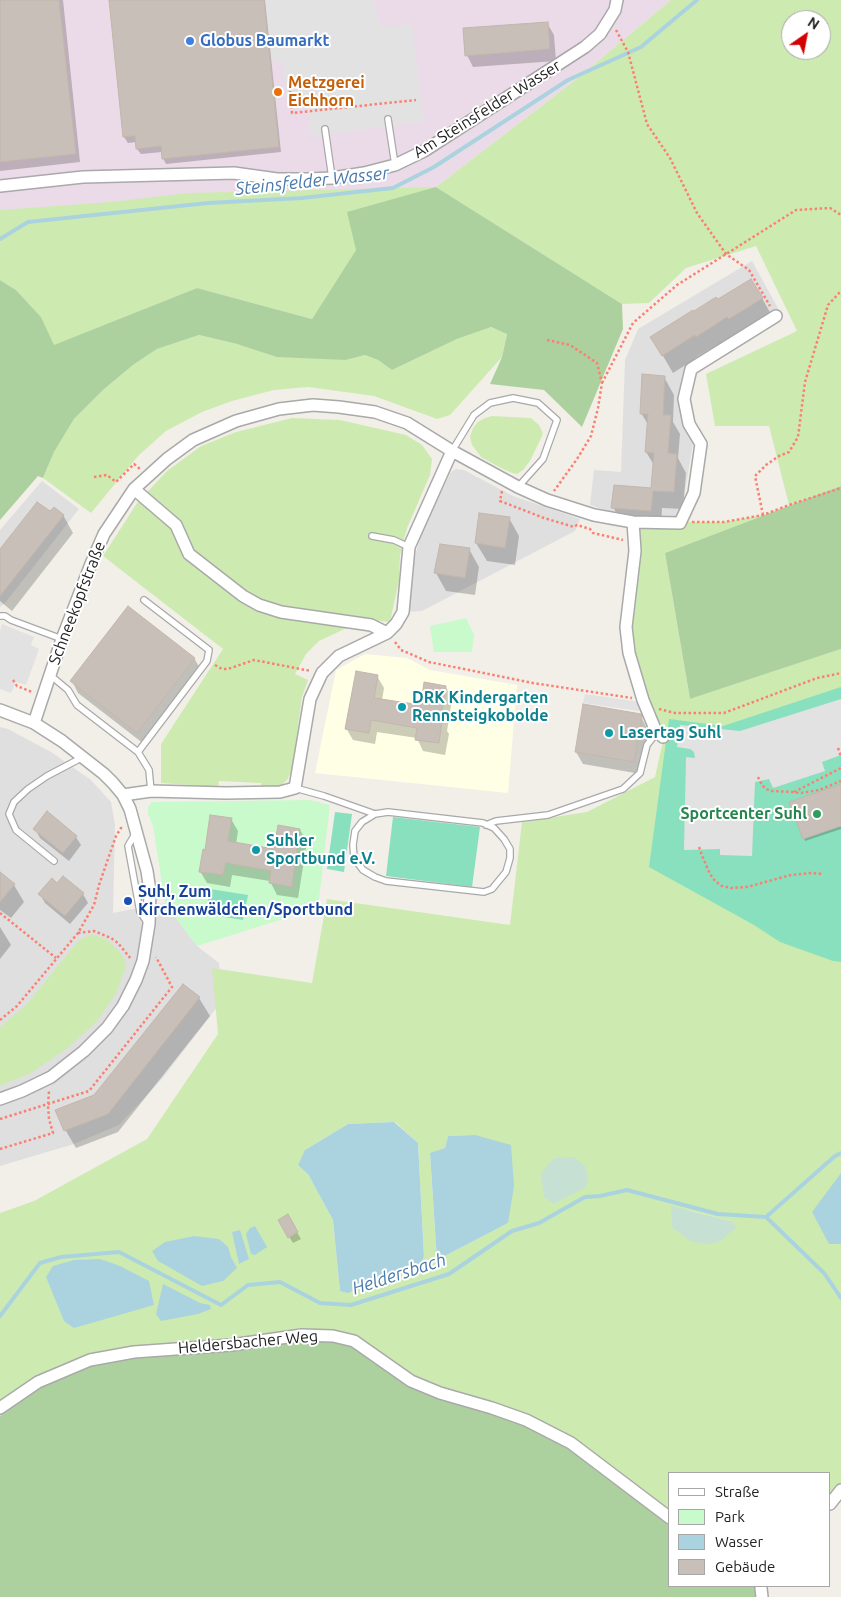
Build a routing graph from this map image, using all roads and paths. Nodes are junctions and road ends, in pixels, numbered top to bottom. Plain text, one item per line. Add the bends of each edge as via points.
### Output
1 (617, 0) edge
2 (609, 19) junction
3 (290, 91) dead end
4 (416, 100) dead end
5 (388, 119) dead end
6 (326, 129) dead end
7 (395, 165) junction
8 (332, 178) junction
9 (0, 186) edge
10 (841, 215) edge
11 (726, 254) junction
12 (841, 291) edge
13 (776, 316) joint
14 (547, 340) dead end
15 (602, 383) junction
16 (452, 451) junction
17 (134, 464) dead end
18 (94, 477) dead end
19 (505, 480) junction
20 (518, 487) junction
21 (841, 488) edge
22 (134, 489) junction
23 (547, 500) junction
24 (763, 515) junction
25 (632, 522) junction
26 (680, 523) junction
27 (372, 536) dead end
28 (634, 543) junction
29 (409, 547) junction
30 (144, 600) dead end
31 (0, 616) edge
32 (386, 633) junction
33 (62, 639) junction
34 (208, 660) junction
35 (841, 672) edge
36 (322, 673) junction
37 (50, 675) junction
38 (13, 680) dead end
39 (44, 696) junction
40 (645, 705) junction
41 (0, 710) edge
42 (34, 723) junction
43 (660, 734) joint
44 (838, 748) dead end
45 (138, 752) junction
46 (83, 757) junction
47 (841, 757) edge
48 (841, 768) edge
49 (758, 777) dead end
50 (841, 781) edge
51 (295, 788) junction
52 (151, 791) junction
53 (792, 792) junction
54 (122, 795) junction
55 (375, 814) junction
56 (486, 825) junction
57 (136, 829) junction
58 (700, 847) dead end
59 (54, 861) dead end
60 (823, 874) dead end
61 (0, 913) edge
62 (78, 933) junction
63 (56, 958) junction
64 (140, 970) junction
65 (0, 1020) edge
66 (51, 1077) junction
67 (0, 1099) edge
68 (0, 1149) edge
69 (0, 1408) edge
70 (841, 1490) edge
71 (831, 1503) edge
72 (668, 1516) edge

1 - 2 street, Am Steinsfelder Wasser
2 - 7 street, Am Steinsfelder Wasser via 600,34 585,47 424,150
2 - 11 path via 628,52 647,124 670,158 696,213
3 - 4 path via 292,113
5 - 7 lane
6 - 8 lane
7 - 8 street, Am Steinsfelder Wasser
8 - 9 street, Am Steinsfelder Wasser via 277,179 234,174 102,176
10 - 11 path via 830,208 796,210
11 - 13 path via 749,270
11 - 15 path via 677,285 632,323
12 - 24 path via 828,305 805,382 798,437 789,452 766,465 755,476
13 - 26 street via 692,369 684,399 689,424 701,444 694,493
14 - 15 path via 570,345 596,363
15 - 23 path via 591,436
16 - 19 street, Schneekopfstraße
16 - 20 lane via 474,415 490,403 513,398 538,403 557,420 543,459
16 - 22 street, Schneekopfstraße via 407,424 375,412 313,405 279,409 236,421 202,436 167,459
16 - 29 street
17 - 18 path via 116,482 107,474
19 - 20 street, Schneekopfstraße
19 - 28 path via 500,501 574,527 590,529 593,533
20 - 23 street, Schneekopfstraße
21 - 24 path
22 - 32 street via 176,525 189,554 243,596 281,612 371,625
22 - 33 street, Schneekopfstraße via 104,534
23 - 25 street, Schneekopfstraße via 594,515
24 - 26 path via 724,522
25 - 26 street, Schneekopfstraße
25 - 28 street
27 - 29 lane
28 - 40 street via 626,627 629,653
29 - 32 street via 403,612
30 - 34 lane via 209,650
31 - 33 lane
32 - 36 street via 339,656
32 - 40 path via 401,650 430,662
33 - 37 street, Schneekopfstraße
34 - 36 path via 222,669 254,660
34 - 45 lane
35 - 40 path via 724,713 675,712
36 - 51 street via 310,699
37 - 39 street, Schneekopfstraße
37 - 45 lane via 68,690 77,705
38 - 39 path via 17,686
39 - 42 street, Schneekopfstraße
40 - 43 street
41 - 42 street
42 - 46 street
43 - 56 lane via 647,746 640,773 623,789 548,815
44 - 47 path
45 - 52 lane via 149,770
46 - 54 street
46 - 59 lane via 28,789 14,802 9,814 16,830
48 - 53 path
49 - 53 path via 762,785 772,791
50 - 53 path via 819,790
51 - 52 street via 280,792
51 - 55 lane
52 - 54 street
54 - 57 street
55 - 56 lane via 388,812
55 - 56 lane via 355,831 354,858 362,870 386,881 484,892 500,881 510,858 510,849 504,839 494,828
57 - 62 path via 121,828 116,836 94,906
57 - 64 street via 150,891 149,924
58 - 60 path via 716,881 731,888 810,873
61 - 63 path
62 - 63 path
62 - 64 path via 94,931 111,938
63 - 65 path via 17,1006
64 - 66 street via 123,1006 107,1028
66 - 67 street
66 - 68 path via 48,1105 53,1134
69 - 72 street, Heldersbacher Weg via 38,1382 90,1360 134,1352 231,1345 302,1335 333,1336 354,1341 411,1381 526,1420 571,1443
70 - 71 street

